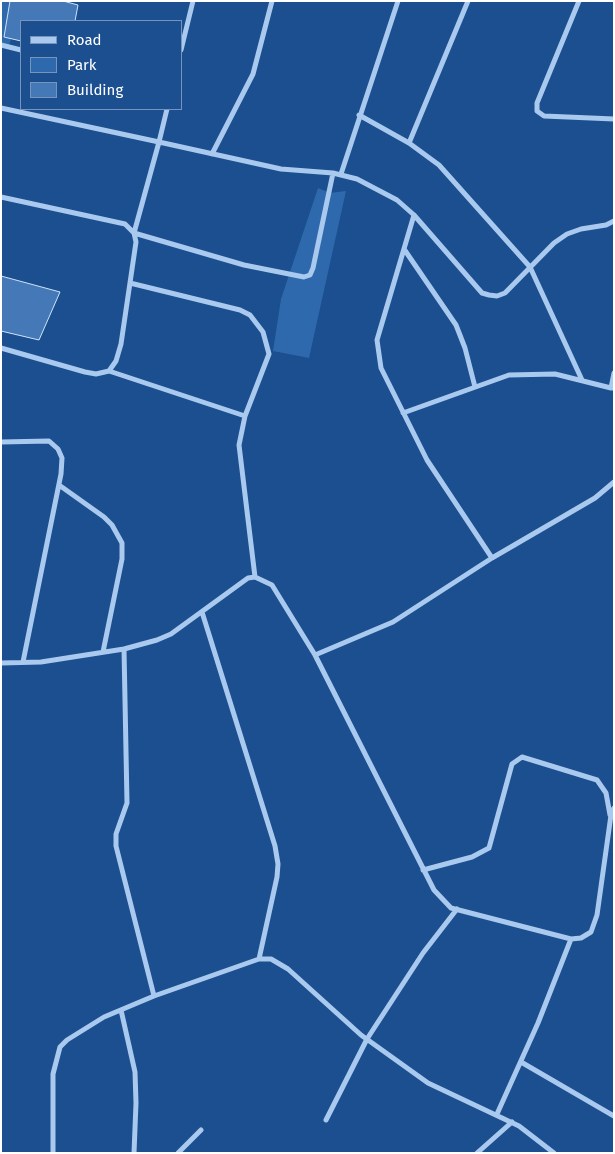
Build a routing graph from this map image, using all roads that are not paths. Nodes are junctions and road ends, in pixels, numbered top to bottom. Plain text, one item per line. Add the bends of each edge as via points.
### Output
1 (193, 1) edge
2 (272, 1) edge
3 (398, 1) edge
4 (468, 1) edge
5 (579, 1) edge
6 (1, 45) edge
7 (182, 46) edge
8 (20, 50) edge
9 (1, 108) edge
10 (167, 110) edge
11 (359, 115) junction
12 (614, 119) edge
13 (160, 142) junction
14 (409, 143) junction
15 (212, 154) junction
16 (333, 173) junction
17 (341, 174) junction
18 (1, 197) edge
19 (414, 215) junction
20 (614, 221) edge
21 (134, 233) junction
22 (404, 249) junction
23 (530, 267) junction
24 (130, 283) junction
25 (1, 348) edge
26 (109, 371) junction
27 (614, 373) edge
28 (582, 380) junction
29 (475, 387) junction
30 (612, 388) edge
31 (403, 413) junction
32 (245, 416) junction
33 (1, 442) edge
34 (614, 482) edge
35 (59, 485) junction
36 (492, 558) junction
37 (255, 577) junction
38 (202, 612) junction
39 (124, 649) junction
40 (103, 652) junction
41 (315, 655) junction
42 (23, 662) junction
43 (1, 663) edge
44 (614, 808) edge
45 (610, 815) junction
46 (424, 870) junction
47 (457, 909) junction
48 (571, 939) junction
49 (259, 959) junction
50 (154, 996) junction
51 (121, 1010) junction
52 (367, 1040) junction
53 (521, 1062) junction
54 (497, 1114) junction
55 (614, 1116) edge
56 (326, 1120) dead end
57 (512, 1122) junction
58 (201, 1130) dead end
59 (53, 1153) edge
60 (134, 1153) edge
61 (178, 1153) edge
62 (477, 1153) edge
63 (554, 1153) edge

1 - 7 street
2 - 15 street via 252,74
3 - 11 street
4 - 14 street
5 - 12 street via 537,110 544,116
6 - 8 street
9 - 13 street
10 - 13 street
11 - 14 street
11 - 17 street
13 - 15 street
13 - 21 street
14 - 23 street via 447,172
15 - 16 street via 282,168
16 - 17 street
16 - 21 street via 313,268 310,275 304,277 244,265
17 - 19 street via 358,179 397,200
18 - 21 street via 125,224
19 - 22 street
19 - 23 street via 482,293 497,296 505,293
20 - 23 street via 567,234
21 - 24 street via 136,242
22 - 29 street via 456,325
22 - 31 street via 377,340 381,368
23 - 28 street
24 - 26 street via 116,361
24 - 32 street via 240,310 257,322 269,354
25 - 26 street via 85,372
26 - 32 street
27 - 30 street
28 - 29 street via 555,374 535,374 498,378
28 - 30 street
29 - 31 street
31 - 36 street via 442,485
32 - 37 street via 239,445
33 - 35 street via 49,441 62,458
34 - 36 street via 595,498
35 - 40 street via 104,517 122,543 122,559
35 - 42 street
36 - 41 street via 393,622
37 - 38 street via 248,578
37 - 41 street via 272,585
38 - 39 street via 171,634
38 - 49 street via 278,864
39 - 40 street
39 - 50 street via 127,804 116,834 116,846
40 - 42 street
41 - 46 street
42 - 43 street
44 - 45 street
45 - 46 street via 606,793 596,780 522,757 512,764 489,848 472,857
45 - 48 street via 594,925 591,932
46 - 47 street via 443,901
47 - 48 street
47 - 52 street via 423,953
48 - 53 street
49 - 50 street
49 - 52 street via 271,959 288,969
50 - 51 street
51 - 59 street via 81,1029 60,1047 53,1074
51 - 60 street via 135,1072
52 - 54 street via 428,1083
52 - 56 street
53 - 54 street
53 - 55 street
54 - 57 street
57 - 62 street
57 - 63 street
58 - 61 street

